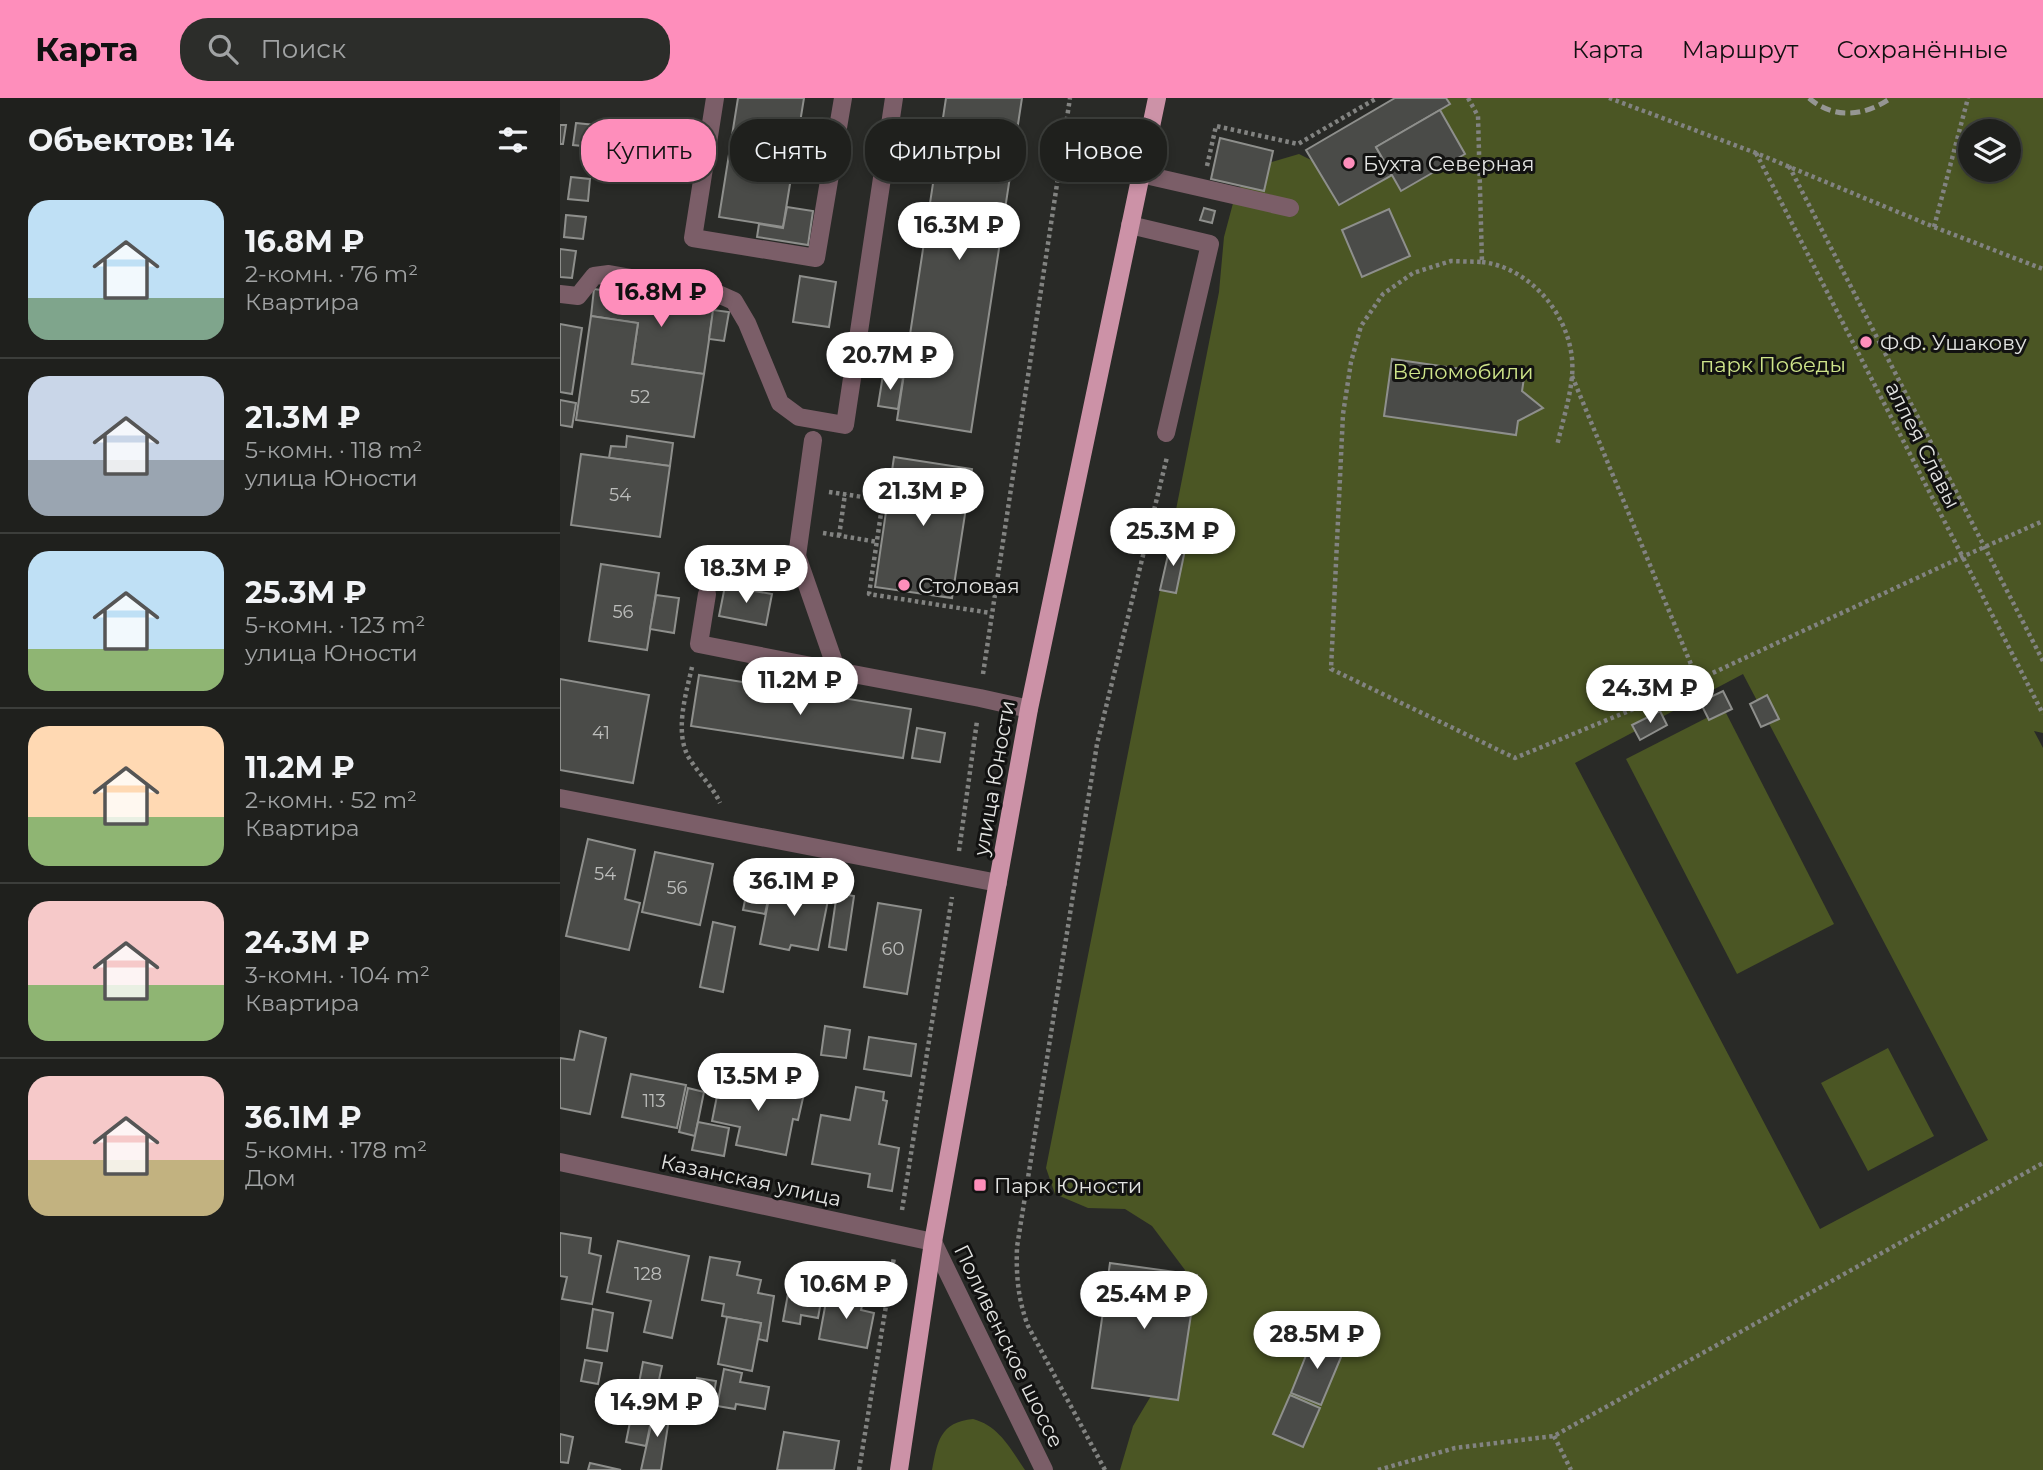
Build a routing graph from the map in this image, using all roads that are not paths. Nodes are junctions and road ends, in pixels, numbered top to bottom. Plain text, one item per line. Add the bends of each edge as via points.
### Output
1 (715, 98) edge
2 (843, 98) edge
3 (894, 98) edge
4 (1157, 98) edge
5 (1153, 119) edge
6 (1167, 180) edge
7 (1139, 182) edge
8 (1290, 208) dead end
9 (1130, 225) junction
10 (569, 295) edge
11 (1166, 433) road end
12 (813, 440) dead end
13 (707, 594) dead end
14 (837, 671) junction
15 (1029, 709) junction
16 (560, 797) edge
17 (998, 883) junction
18 (560, 1162) edge
19 (933, 1242) junction
20 (899, 1470) edge
21 (1044, 1470) edge

1 - 2 street via 693,238 817,258
3 - 10 street via 845,425 799,417 780,403 734,301 716,293 609,274 594,276
4 - 5 main road, улица Юности
6 - 8 street
7 - 9 main road, улица Юности
9 - 11 street via 1210,244
9 - 15 main road, улица Юности
12 - 14 street via 797,556
13 - 14 street via 699,644
14 - 15 street
15 - 17 main road, улица Юности
16 - 17 street
17 - 19 main road, улица Юности
18 - 19 street, Казанская улица
19 - 20 main road, улица Юности
19 - 21 street, Поливенское шоссе

